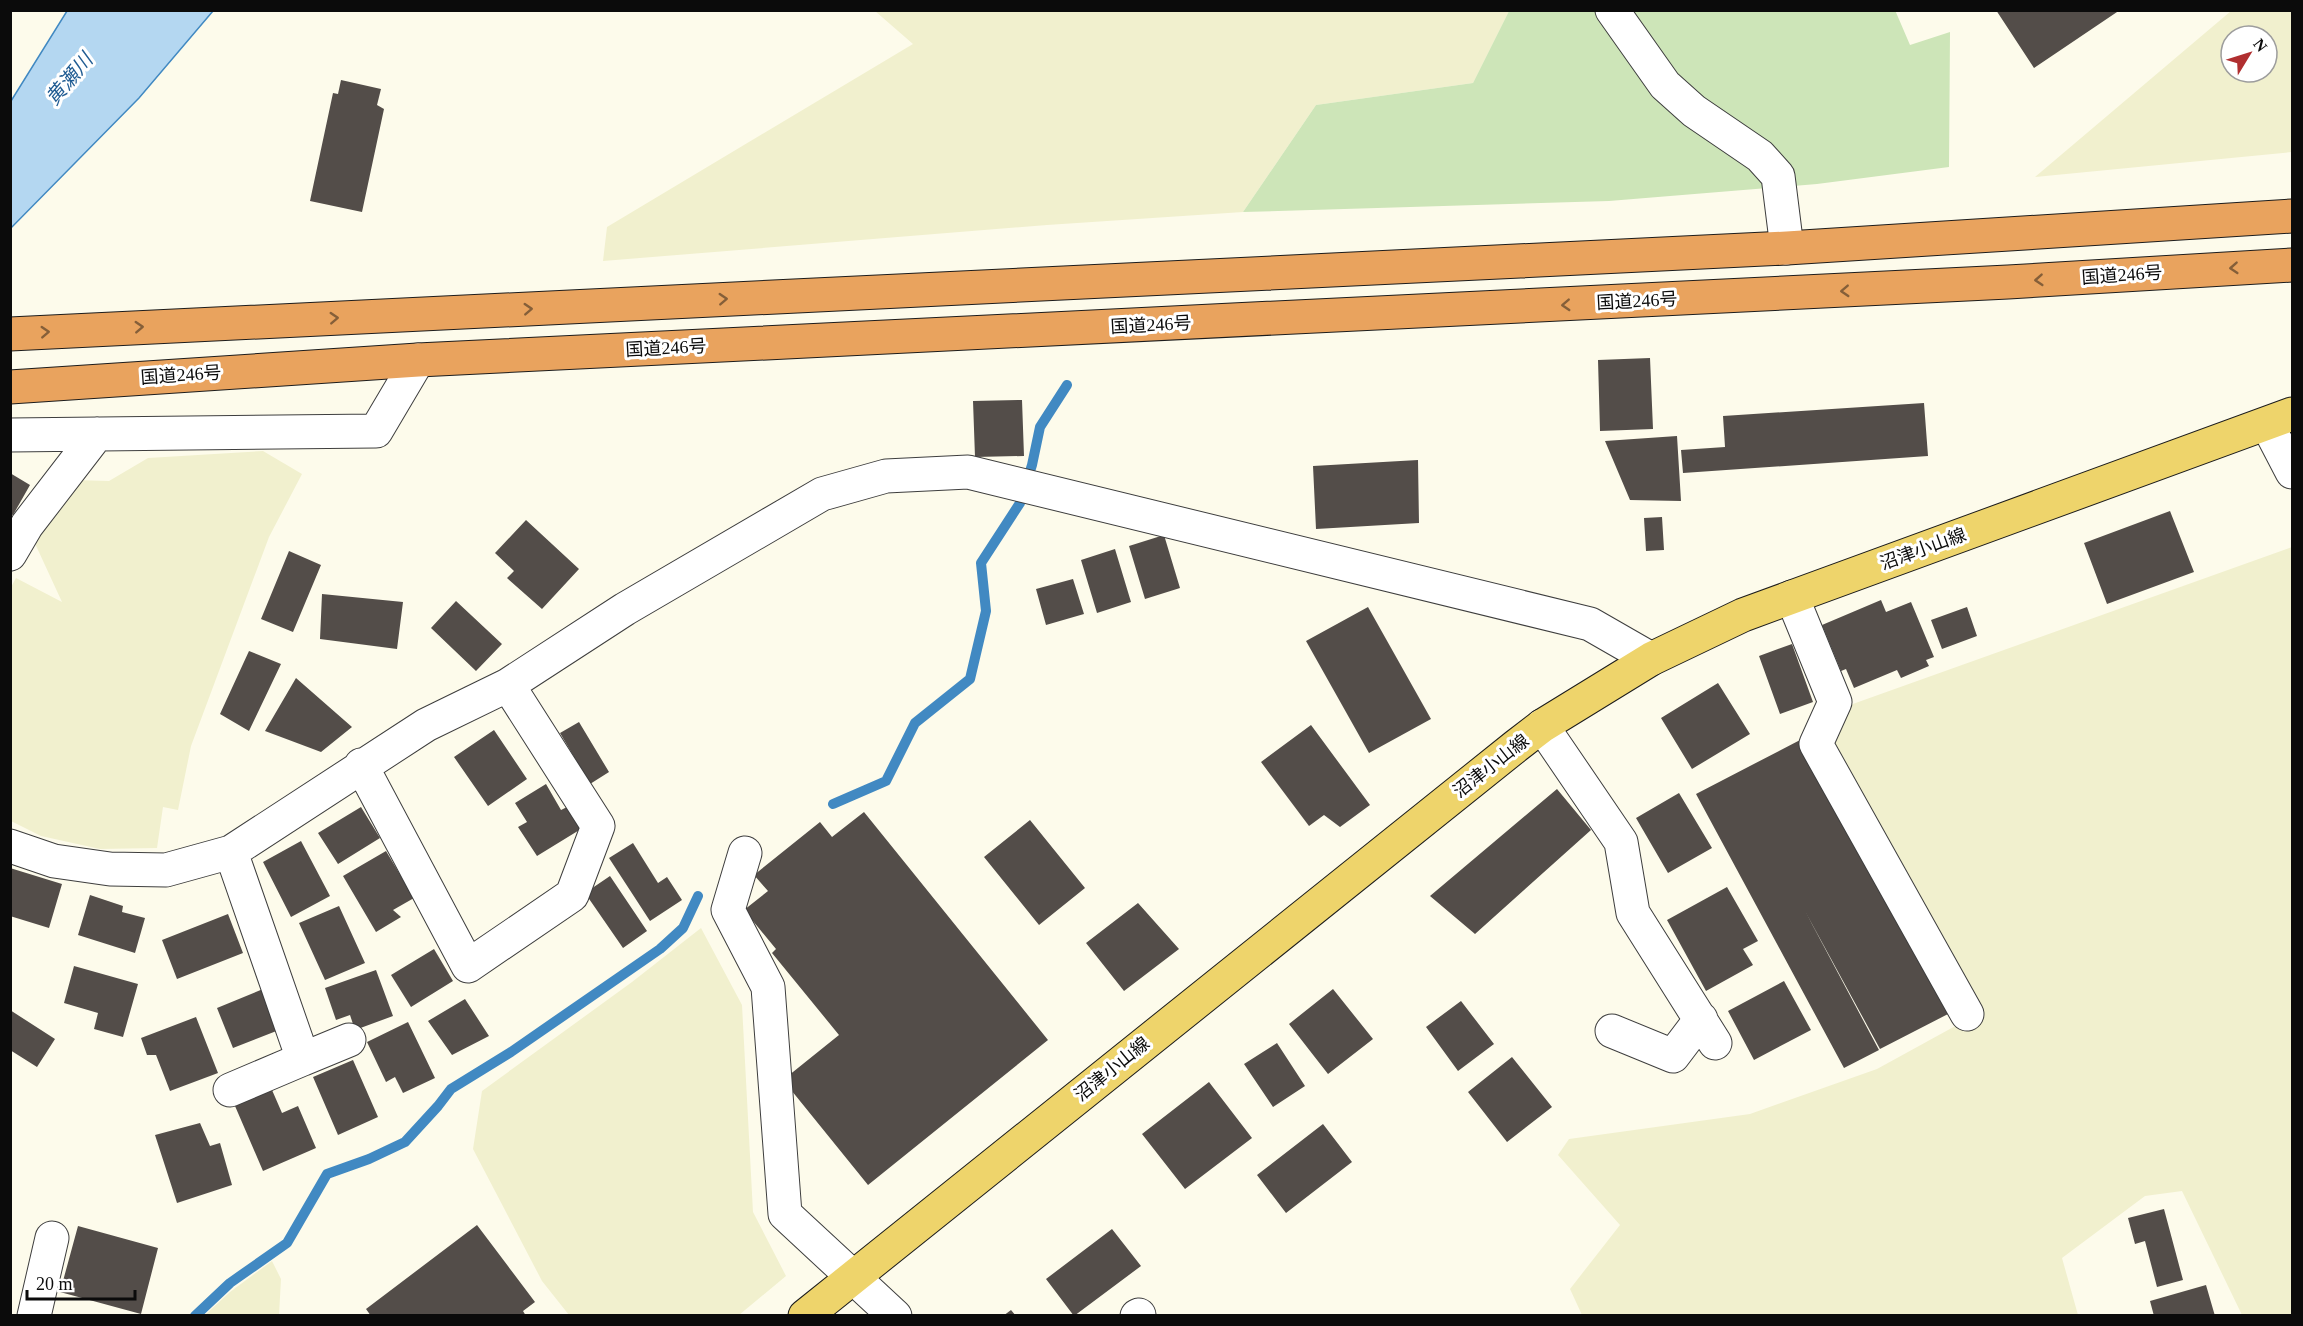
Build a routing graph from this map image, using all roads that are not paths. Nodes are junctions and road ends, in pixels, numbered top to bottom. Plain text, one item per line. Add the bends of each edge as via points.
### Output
1 (1612, 10) edge
2 (2292, 216) edge
3 (1787, 248) junction
4 (2292, 265) edge
5 (10, 334) edge
6 (418, 360) junction
7 (10, 387) edge
8 (2286, 417) edge
9 (97, 434) junction
10 (10, 435) edge
11 (2292, 472) edge
12 (10, 554) edge
13 (1792, 597) junction
14 (1651, 659) junction
15 (508, 685) junction
16 (1542, 726) junction
17 (361, 765) junction
18 (10, 846) edge
19 (231, 852) junction
20 (745, 853) dead end
21 (1967, 1014) dead end
22 (1612, 1031) dead end
23 (349, 1040) dead end
24 (303, 1059) junction
25 (230, 1090) dead end
26 (52, 1238) dead end
27 (853, 1277) junction
28 (34, 1316) edge
29 (805, 1316) edge
30 (895, 1316) edge

1 - 3 street via 1665,85 1694,111 1760,156 1778,176
2 - 3 highway
5 -> 3 highway
4 -> 6 highway, 国道246号
6 - 7 highway, 国道246号
6 - 9 street via 376,431
8 - 11 street
8 - 13 main road, 沼津小山線
9 - 10 street
9 - 12 street via 27,525
13 - 14 main road, 沼津小山線 via 1743,615
13 - 21 street via 1835,702 1816,744
14 - 15 street via 1590,624 968,472 886,476 822,494 625,609
14 - 16 main road, 沼津小山線
15 - 17 street via 426,725
15 - 17 street via 598,826 572,895 468,966
16 - 22 street via 1621,842 1633,913 1708,1031 1673,1056
16 - 27 main road, 沼津小山線
17 - 19 street
18 - 19 street via 54,861 110,869 166,870
19 - 24 street
20 - 27 street via 728,910 768,987 786,1214
23 - 24 street
24 - 25 street
26 - 28 street
27 - 29 main road, 沼津小山線
27 - 30 street

